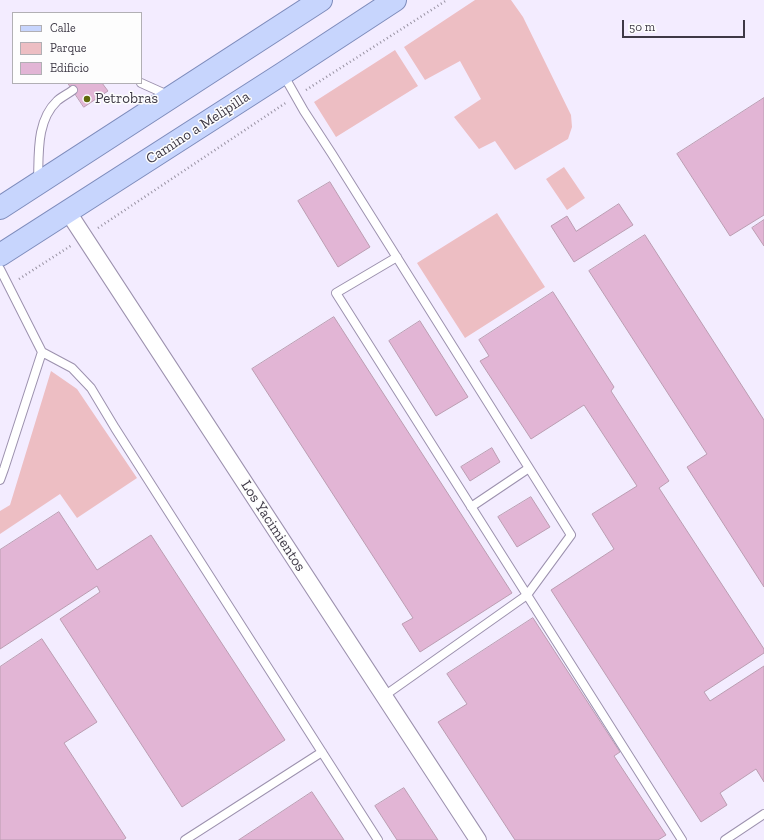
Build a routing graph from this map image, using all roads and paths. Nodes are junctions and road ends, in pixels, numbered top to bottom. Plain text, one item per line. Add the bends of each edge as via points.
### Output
1 (321, 0) edge
2 (395, 0) edge
3 (448, 0) edge
4 (282, 74) junction
5 (142, 83) edge
6 (72, 90) dead end
7 (296, 96) junction
8 (173, 97) junction
9 (38, 184) junction
10 (0, 208) edge
11 (68, 212) junction
12 (84, 237) junction
13 (0, 255) edge
14 (397, 257) junction
15 (0, 269) edge
16 (8, 286) junction
17 (42, 352) junction
18 (529, 468) junction
19 (0, 480) edge
20 (471, 507) junction
21 (527, 595) junction
22 (384, 696) junction
23 (322, 752) junction
24 (764, 814) edge
25 (185, 840) edge
26 (378, 840) edge
27 (478, 840) edge
28 (682, 840) edge
29 (725, 840) edge

1 - 8 main road
2 - 4 main road, Camino a Melipilla
3 - 7 path
4 - 7 lane
4 - 11 main road, Camino a Melipilla
5 - 8 lane
6 - 9 lane via 57,100 43,124 39,144
7 - 12 path
7 - 14 lane
8 - 9 main road
9 - 10 main road
11 - 12 street, Los Yacimientos
11 - 13 main road, Camino a Melipilla
12 - 16 path
12 - 22 street, Los Yacimientos
14 - 18 lane
14 - 20 lane via 336,293
15 - 16 lane
16 - 17 lane
17 - 19 lane
17 - 23 lane via 72,368 91,388
18 - 20 lane
18 - 21 lane via 571,535
20 - 21 lane
21 - 22 lane
21 - 28 lane
22 - 27 street, Los Yacimientos
23 - 25 lane
23 - 26 lane
24 - 29 lane

